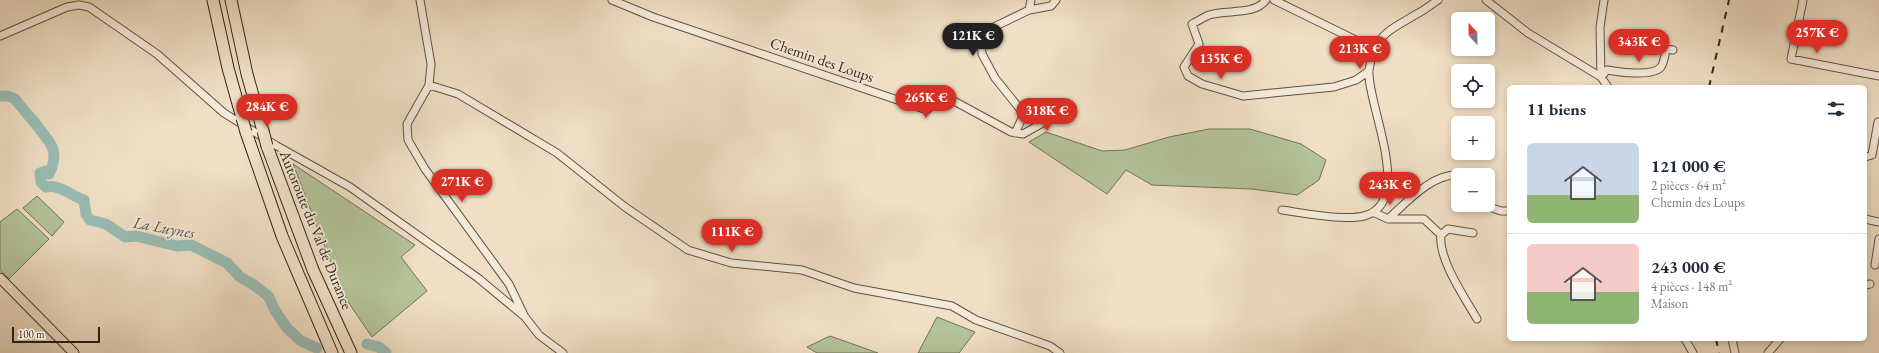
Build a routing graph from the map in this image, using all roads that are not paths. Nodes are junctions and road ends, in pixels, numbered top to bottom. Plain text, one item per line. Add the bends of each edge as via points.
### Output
1 (213, 0) edge
2 (230, 0) edge
3 (420, 0) edge
4 (612, 0) edge
5 (1031, 0) edge
6 (1056, 0) edge
7 (1266, 0) edge
8 (1274, 0) edge
9 (1438, 0) edge
10 (1486, 0) edge
11 (1604, 0) edge
12 (1802, 0) edge
13 (1028, 10) junction
14 (0, 36) edge
15 (1374, 49) junction
16 (1673, 50) dead end
17 (1369, 71) junction
18 (1879, 76) edge
19 (1601, 77) junction
20 (429, 85) junction
21 (1607, 85) edge
22 (1057, 115) dead end
23 (1878, 122) dead end
24 (1015, 133) junction
25 (1867, 156) edge
26 (1451, 177) edge
27 (1495, 209) edge
28 (1282, 210) dead end
29 (1507, 211) edge
30 (1373, 212) junction
31 (1388, 219) junction
32 (1867, 220) edge
33 (1879, 222) edge
34 (1472, 233) dead end
35 (1441, 235) junction
36 (1879, 239) edge
37 (1875, 265) dead end
38 (0, 278) edge
39 (0, 286) edge
40 (517, 300) junction
41 (512, 306) junction
42 (525, 317) junction
43 (41, 319) junction
44 (1477, 319) dead end
45 (1686, 341) edge
46 (1732, 341) edge
47 (1778, 341) edge
48 (351, 352) edge
49 (74, 353) edge
50 (332, 353) edge
51 (564, 353) edge
52 (1060, 353) edge
53 (1693, 353) edge
54 (1735, 353) edge
55 (1768, 353) edge

1 - 50 highway, Autoroute du Val de Durance, bridge via 246,132 282,236
2 - 48 highway, Autoroute du Val de Durance, bridge via 247,74 268,146 297,229
3 - 20 street via 431,64
4 - 24 street, Chemin des Loups via 653,17 928,110 943,95
5 - 13 street
6 - 13 street via 1051,6
7 - 17 street via 1262,5 1210,15 1192,24 1199,44 1184,67 1188,76 1202,84 1243,96 1334,86 1356,80
8 - 15 street
9 - 15 street via 1389,29
10 - 19 street via 1528,33
11 - 19 street via 1600,27
12 - 18 street via 1791,58
13 - 24 street via 994,27 981,38 982,54 996,78 1024,114
14 - 41 street via 67,7 89,7 157,54 224,112 277,146 350,187 478,278
15 - 17 street
16 - 19 street via 1666,49 1662,66 1657,71 1634,73 1607,70
17 - 30 street via 1384,137 1387,173 1386,194
19 - 21 street
20 - 40 street via 407,124 408,140 425,169 509,284
20 - 52 street via 458,94 557,153 624,207 688,250 731,263 802,270 854,288 952,306 976,320 1050,346
22 - 24 street via 1023,134
23 - 25 street via 1872,155
26 - 31 street via 1439,179 1427,186
27 - 29 street
28 - 30 street via 1355,217
30 - 31 street
31 - 35 street via 1424,219
32 - 33 street
34 - 35 street via 1448,229
35 - 44 street via 1440,243 1444,255
36 - 37 street
38 - 43 main road
39 - 43 main road
40 - 41 street
40 - 42 street
41 - 42 street
42 - 51 street via 539,335
43 - 49 main road
45 - 53 street
46 - 54 street
47 - 55 street

